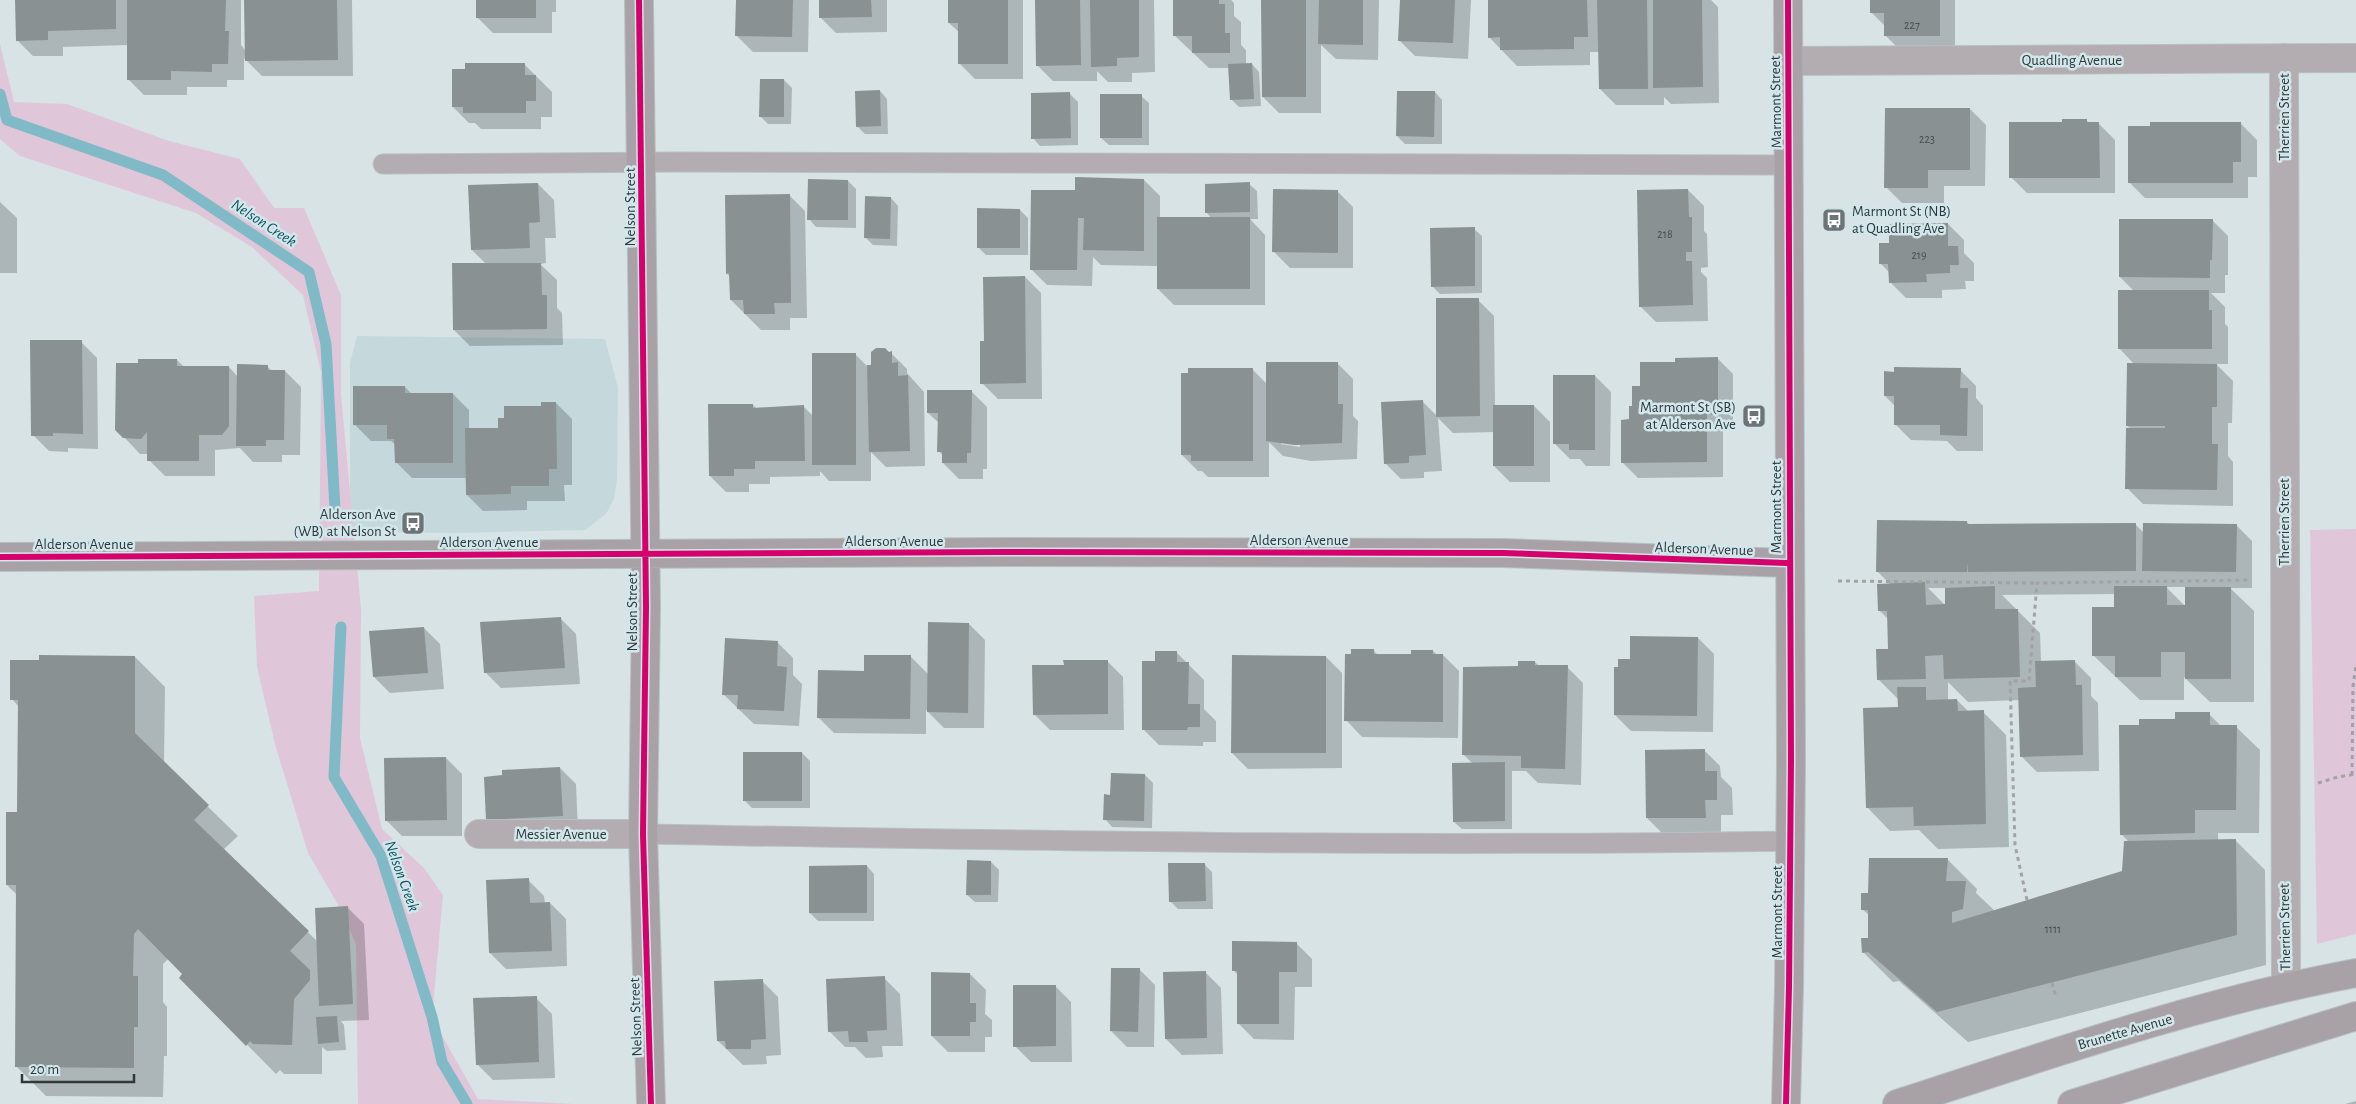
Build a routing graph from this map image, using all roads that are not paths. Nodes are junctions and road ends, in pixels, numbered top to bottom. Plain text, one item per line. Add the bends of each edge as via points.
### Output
1 (639, 0) edge
2 (1788, 0) edge
3 (2284, 58) junction
4 (2356, 58) edge
5 (1788, 61) junction
6 (642, 162) junction
7 (383, 164) dead end
8 (1790, 165) junction
9 (644, 554) junction
10 (0, 557) edge
11 (1788, 563) junction
12 (479, 834) dead end
13 (643, 834) junction
14 (1790, 842) junction
15 (2356, 973) edge
16 (2286, 986) junction
17 (2356, 1016) edge
18 (651, 1104) edge
19 (1786, 1104) edge
20 (1897, 1104) edge
21 (2072, 1104) edge

1 - 6 street, Nelson Street
2 - 5 street, Marmont Street
3 - 4 street, Quadling Avenue
3 - 5 street, Quadling Avenue
3 - 16 street, Therrien Street
5 - 8 street, Marmont Street
6 - 7 lane
6 - 8 lane
6 - 9 street, Nelson Street
8 - 11 street, Marmont Street
9 - 10 street, Alderson Avenue
9 - 11 street, Alderson Avenue via 1503,553
9 - 13 street, Nelson Street
11 - 14 street, Marmont Street
12 - 13 street, Messier Avenue
13 - 14 lane via 1436,845
13 - 18 street, Nelson Street
14 - 19 street, Marmont Street
15 - 16 street, Brunette Avenue
16 - 20 street, Brunette Avenue via 2074,1047
17 - 21 street

